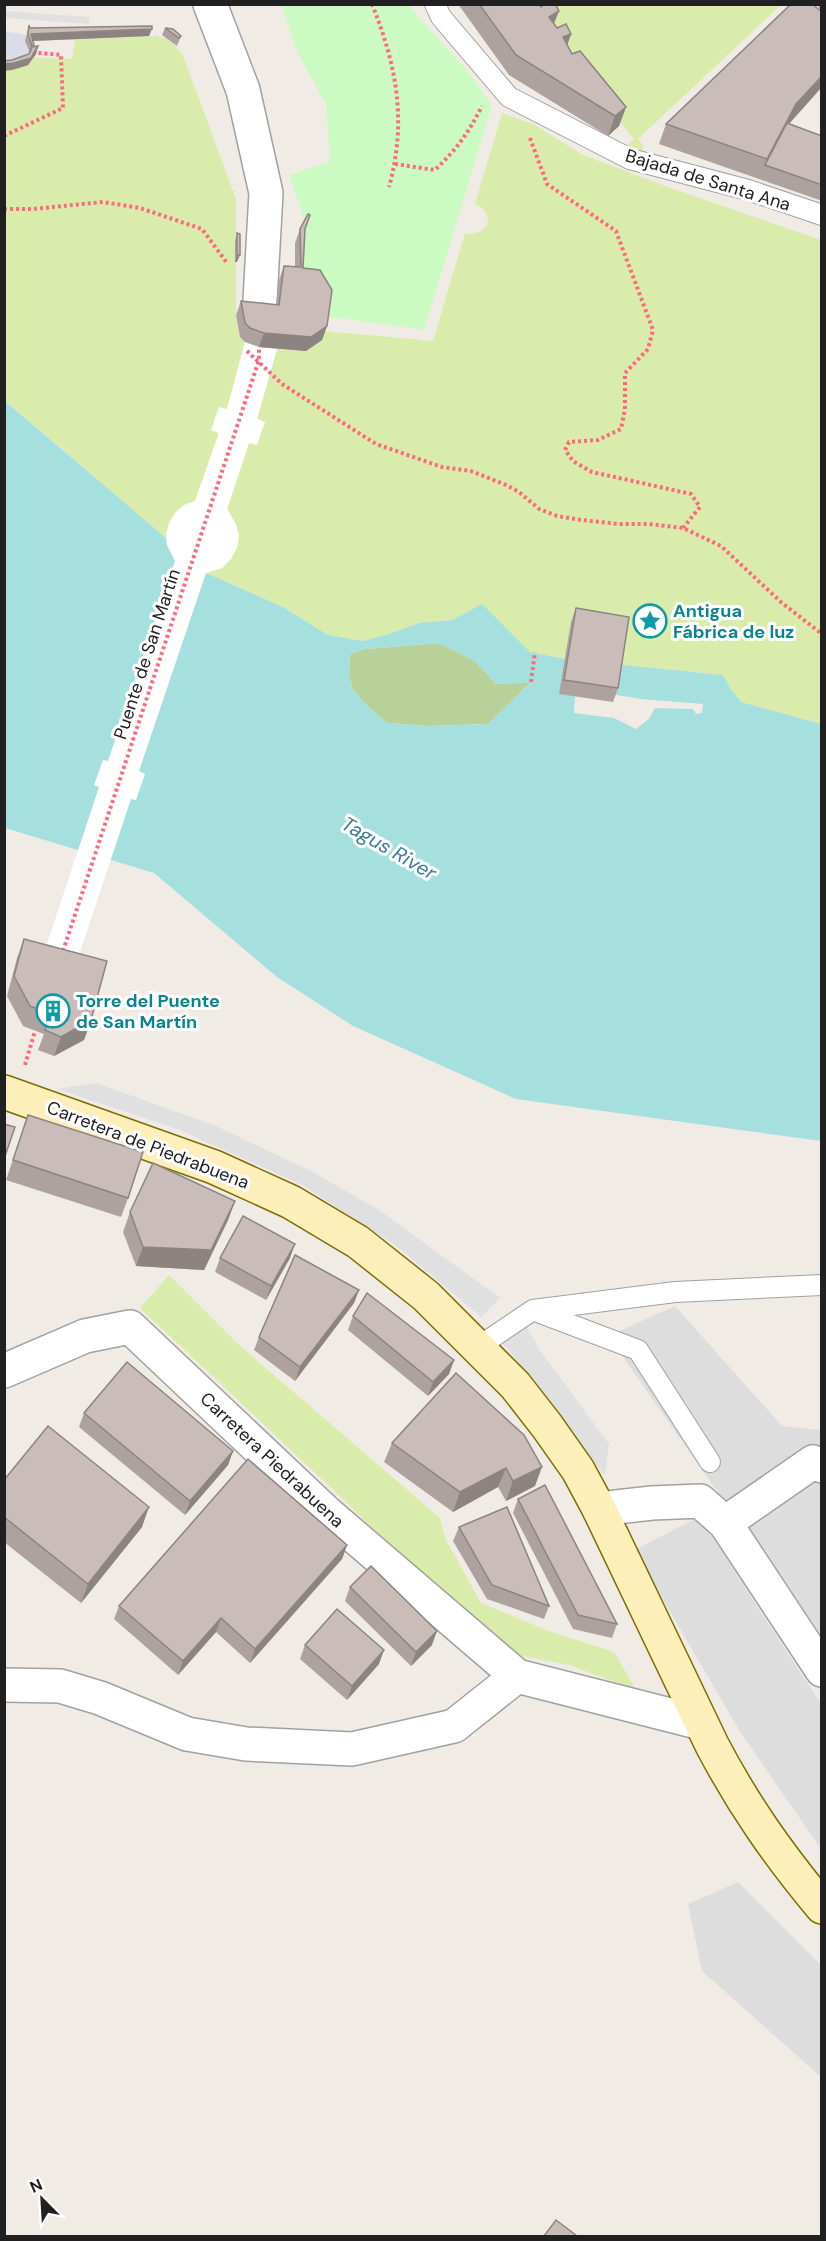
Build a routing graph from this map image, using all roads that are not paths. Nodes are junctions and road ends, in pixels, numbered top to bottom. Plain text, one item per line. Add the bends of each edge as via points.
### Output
1 (210, 4) edge
2 (435, 4) edge
3 (822, 215) edge
4 (259, 332) edge
5 (15, 1084) edge
6 (822, 1285) edge
7 (533, 1310) junction
8 (478, 1347) junction
9 (4, 1371) edge
10 (710, 1462) dead end
11 (822, 1466) edge
12 (599, 1509) junction
13 (725, 1523) junction
14 (822, 1670) edge
15 (517, 1676) junction
16 (4, 1685) edge
17 (701, 1723) junction
18 (822, 1907) edge

1 - 4 street via 243,90 266,193
2 - 3 lane, Bajada de Santa Ana via 441,17 509,97 630,159 748,190
5 - 8 main road, Carretera de Piedrabuena via 291,1202 366,1249 426,1296
6 - 7 lane via 675,1292
7 - 8 lane
7 - 10 lane via 638,1350
8 - 12 main road, Carretera de Piedrabuena via 547,1426
9 - 15 street, Carretera Piedrabuena via 85,1336 130,1327 327,1513
11 - 13 street via 813,1462
12 - 13 street via 700,1501
12 - 17 main road, Carretera de Piedrabuena
13 - 14 street
15 - 16 street via 454,1726 352,1749 246,1744 187,1734 60,1686
15 - 17 street, Carretera Piedrabuena
17 - 18 main road, Carretera de Piedrabuena via 754,1820

